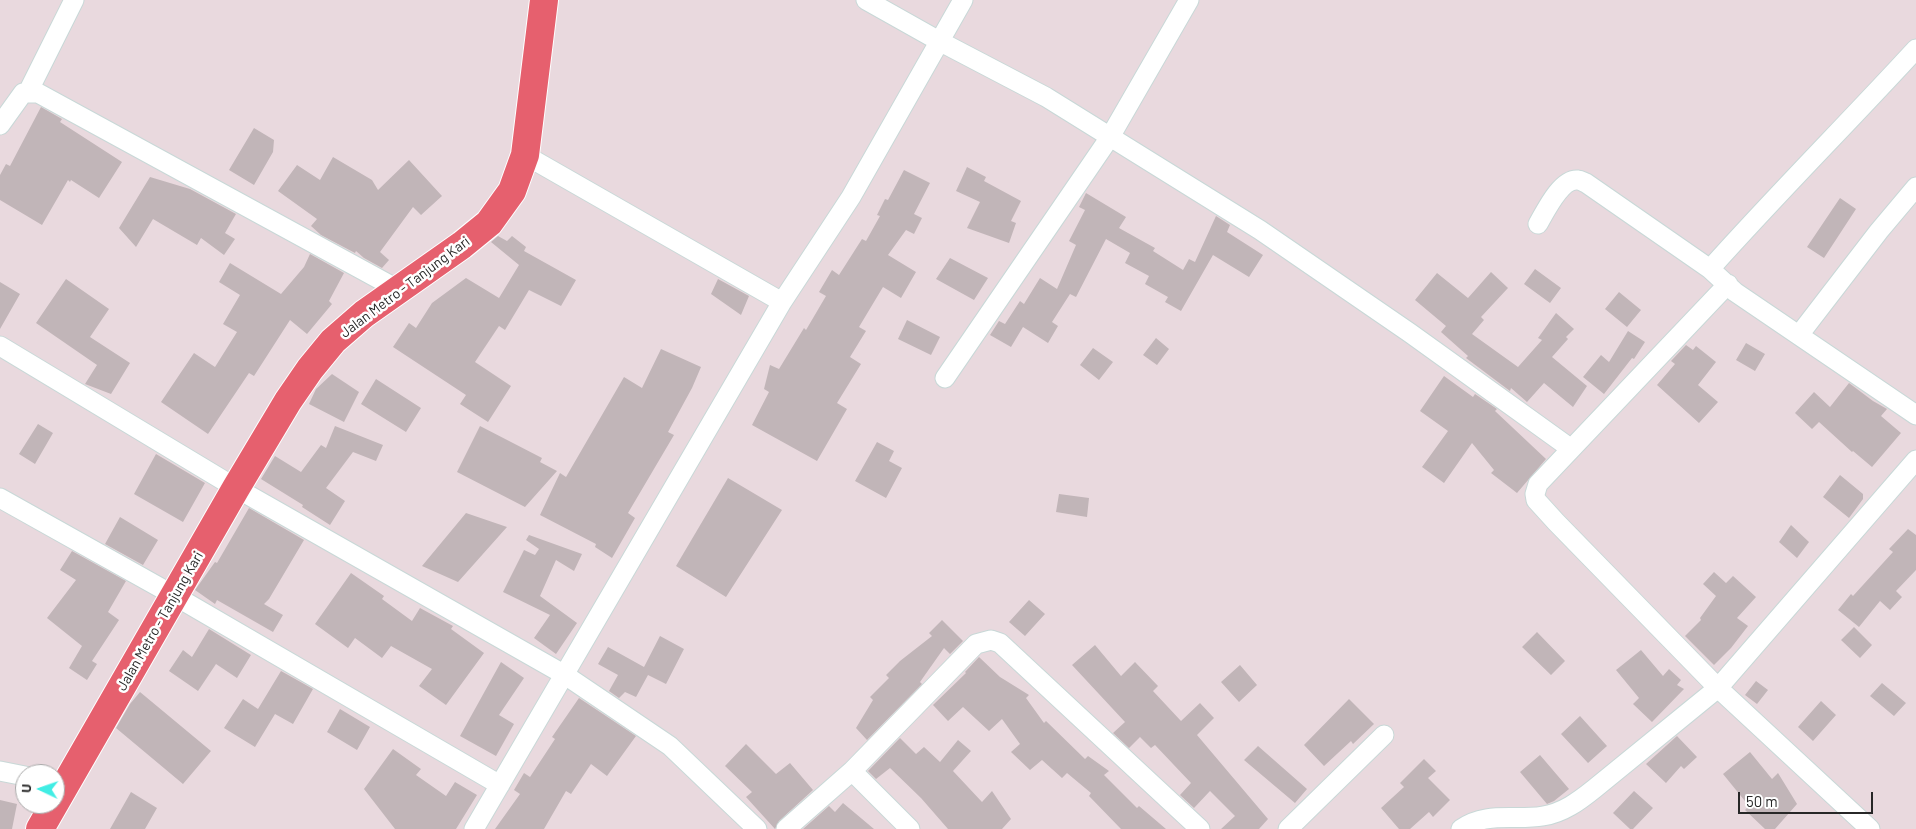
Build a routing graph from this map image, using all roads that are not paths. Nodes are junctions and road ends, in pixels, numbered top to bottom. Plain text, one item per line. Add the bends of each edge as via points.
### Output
1 (74, 0) edge
2 (544, 0) edge
3 (866, 0) edge
4 (963, 0) edge
5 (1189, 0) edge
6 (939, 41) junction
7 (1916, 49) edge
8 (28, 92) junction
9 (0, 125) edge
10 (1110, 137) junction
11 (525, 155) junction
12 (1916, 187) edge
13 (1538, 224) dead end
14 (1710, 269) junction
15 (1728, 284) junction
16 (399, 290) junction
17 (782, 302) junction
18 (1799, 335) junction
19 (0, 346) edge
20 (945, 378) dead end
21 (1916, 415) edge
22 (1570, 448) junction
23 (1916, 460) edge
24 (236, 488) junction
25 (0, 498) edge
26 (175, 596) junction
27 (565, 675) junction
28 (1718, 688) junction
29 (1384, 735) dead end
30 (0, 771) edge
31 (852, 771) junction
32 (15, 774) edge
33 (65, 778) edge
34 (500, 785) junction
35 (47, 814) edge
36 (40, 829) edge
37 (474, 829) edge
38 (757, 829) edge
39 (786, 829) edge
40 (910, 829) edge
41 (1200, 829) edge
42 (1288, 829) edge
43 (1461, 829) edge
44 (1870, 829) edge

1 - 8 street
2 - 11 main road, Jalan Metro - Tanjung Kari
3 - 6 street
4 - 6 street
5 - 10 street
6 - 10 street via 1046,97
6 - 17 street via 851,197
7 - 14 street
8 - 9 street via 19,96
8 - 16 street via 38,93
10 - 20 street
10 - 22 street via 1260,230
11 - 16 main road, Jalan Metro - Tanjung Kari via 512,191 489,222 462,246
11 - 17 street
12 - 18 street
13 - 14 street via 1560,188 1578,180
14 - 15 street
15 - 18 street
15 - 22 street
16 - 24 main road, Jalan Metro - Tanjung Kari via 333,341 288,401
17 - 27 street
18 - 21 street
19 - 24 street
22 - 28 street via 1538,484 1536,500
23 - 28 street
24 - 26 main road, Jalan Metro - Tanjung Kari
24 - 27 street
25 - 26 street
26 - 33 main road, Jalan Metro - Tanjung Kari
26 - 34 street
27 - 34 street
27 - 38 street via 670,746
28 - 43 street via 1575,804 1543,816 1472,821
28 - 44 street
29 - 42 street
30 - 32 street
31 - 39 street
31 - 40 street
31 - 41 street via 976,644 991,640 1000,643
34 - 37 street
35 - 36 main road, Jalan Metro - Tanjung Kari

